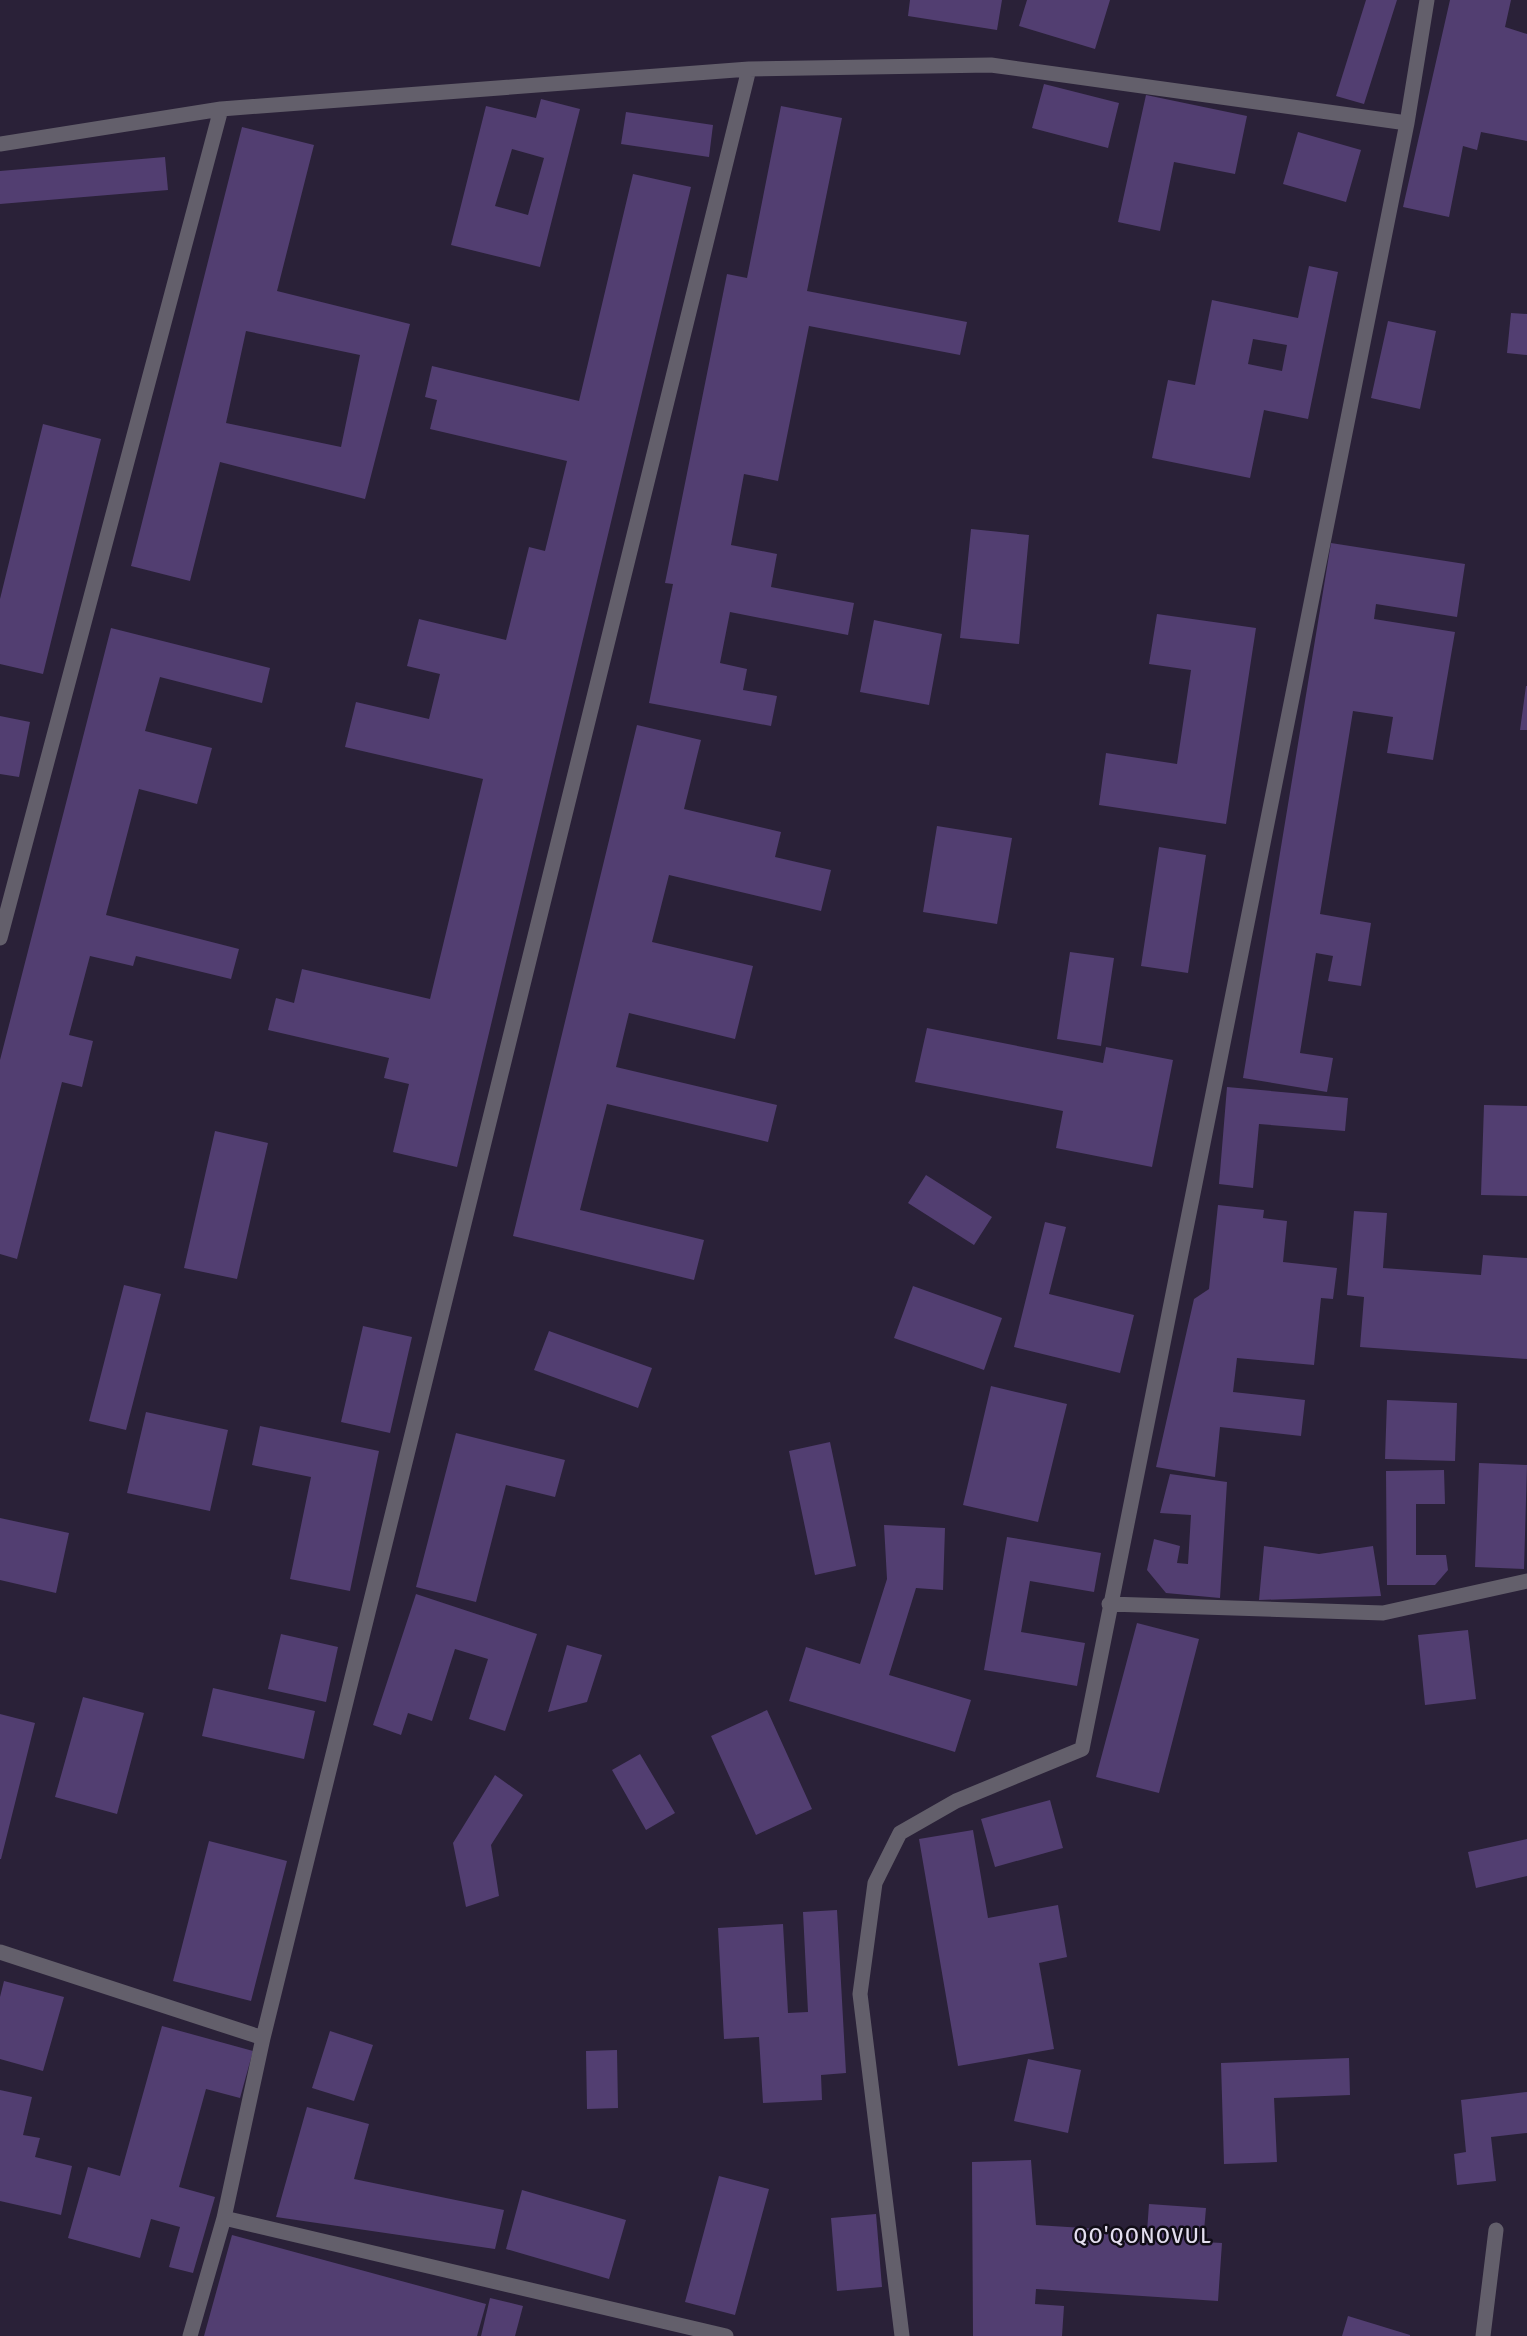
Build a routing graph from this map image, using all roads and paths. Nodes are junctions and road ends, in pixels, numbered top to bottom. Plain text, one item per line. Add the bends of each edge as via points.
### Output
1 (1427, 0) edge
2 (749, 69) junction
3 (221, 110) junction
4 (1407, 123) junction
5 (0, 144) edge
6 (0, 938) edge
7 (1527, 1581) edge
8 (1109, 1604) junction
9 (0, 1952) edge
10 (263, 2038) junction
11 (224, 2218) junction
12 (1496, 2230) dead end
13 (189, 2336) edge
14 (726, 2336) edge
15 (902, 2336) edge
16 (1483, 2336) edge

1 - 4 street
2 - 3 street
2 - 4 street via 992,65
2 - 10 street
3 - 5 street
3 - 6 street
4 - 8 street
7 - 8 street via 1383,1613
8 - 15 street via 1082,1749 956,1801 900,1833 875,1883 860,1994
9 - 10 street
10 - 11 street
11 - 13 street
11 - 14 street
12 - 16 street

